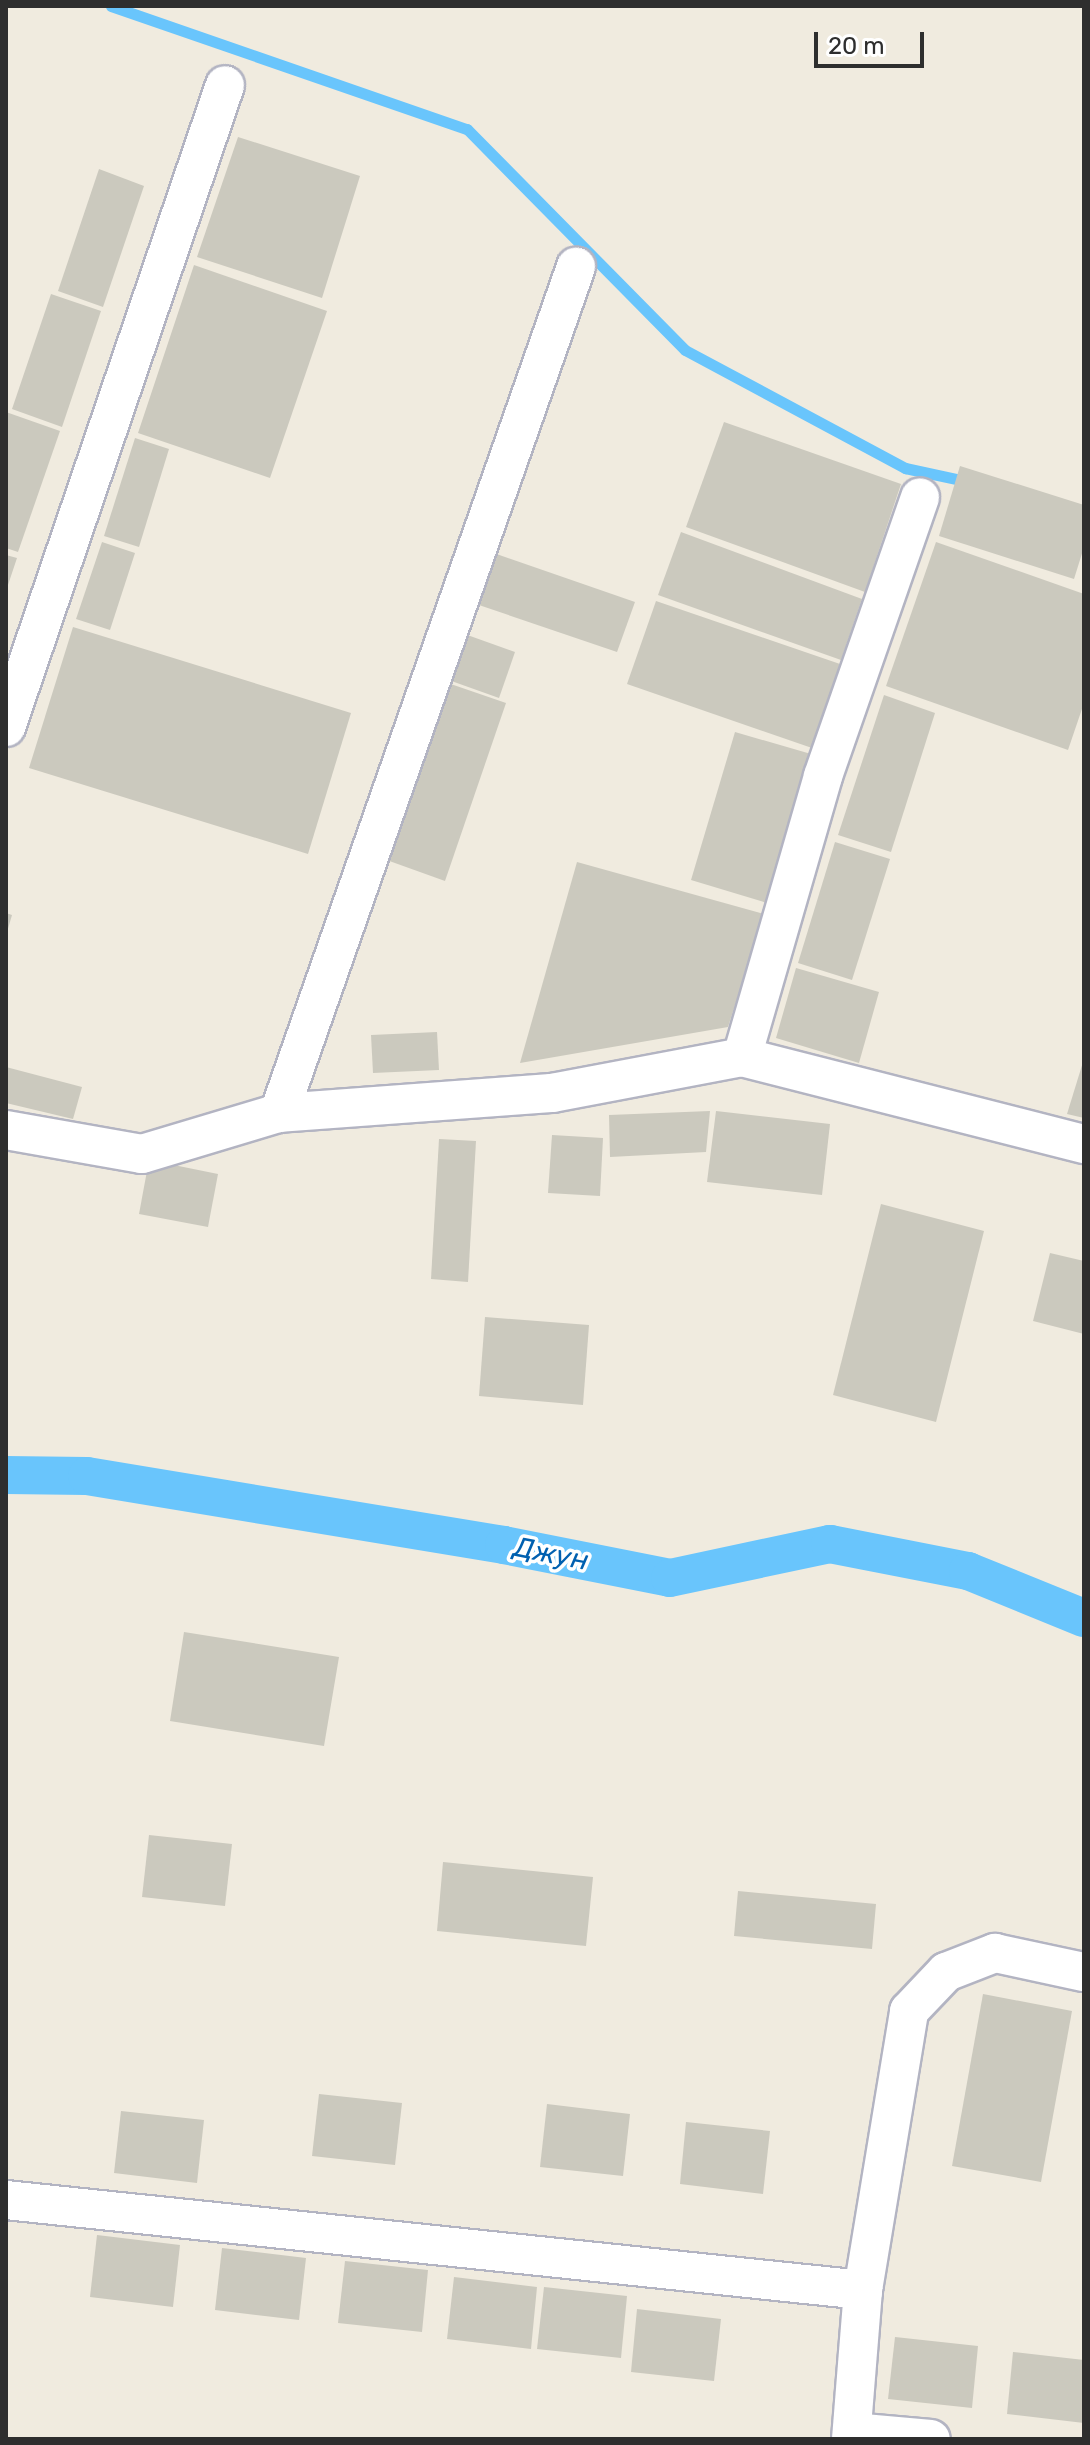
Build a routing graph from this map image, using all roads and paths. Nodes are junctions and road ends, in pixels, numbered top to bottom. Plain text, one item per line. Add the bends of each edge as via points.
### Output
1 (225, 85) dead end
2 (576, 267) dead end
3 (920, 497) dead end
4 (6, 727) edge
5 (742, 1057) junction
6 (279, 1113) junction
7 (6, 1130) edge
8 (1084, 1144) edge
9 (1084, 1972) edge
10 (6, 2200) edge
11 (863, 2290) junction
12 (852, 2435) edge
13 (931, 2439) edge

1 - 4 street
2 - 6 street
3 - 5 street via 828,762
5 - 6 street via 552,1093
5 - 8 street
6 - 7 street via 142,1154
9 - 11 street via 995,1953 946,1972 909,2011
10 - 11 street
11 - 12 street
12 - 13 street

